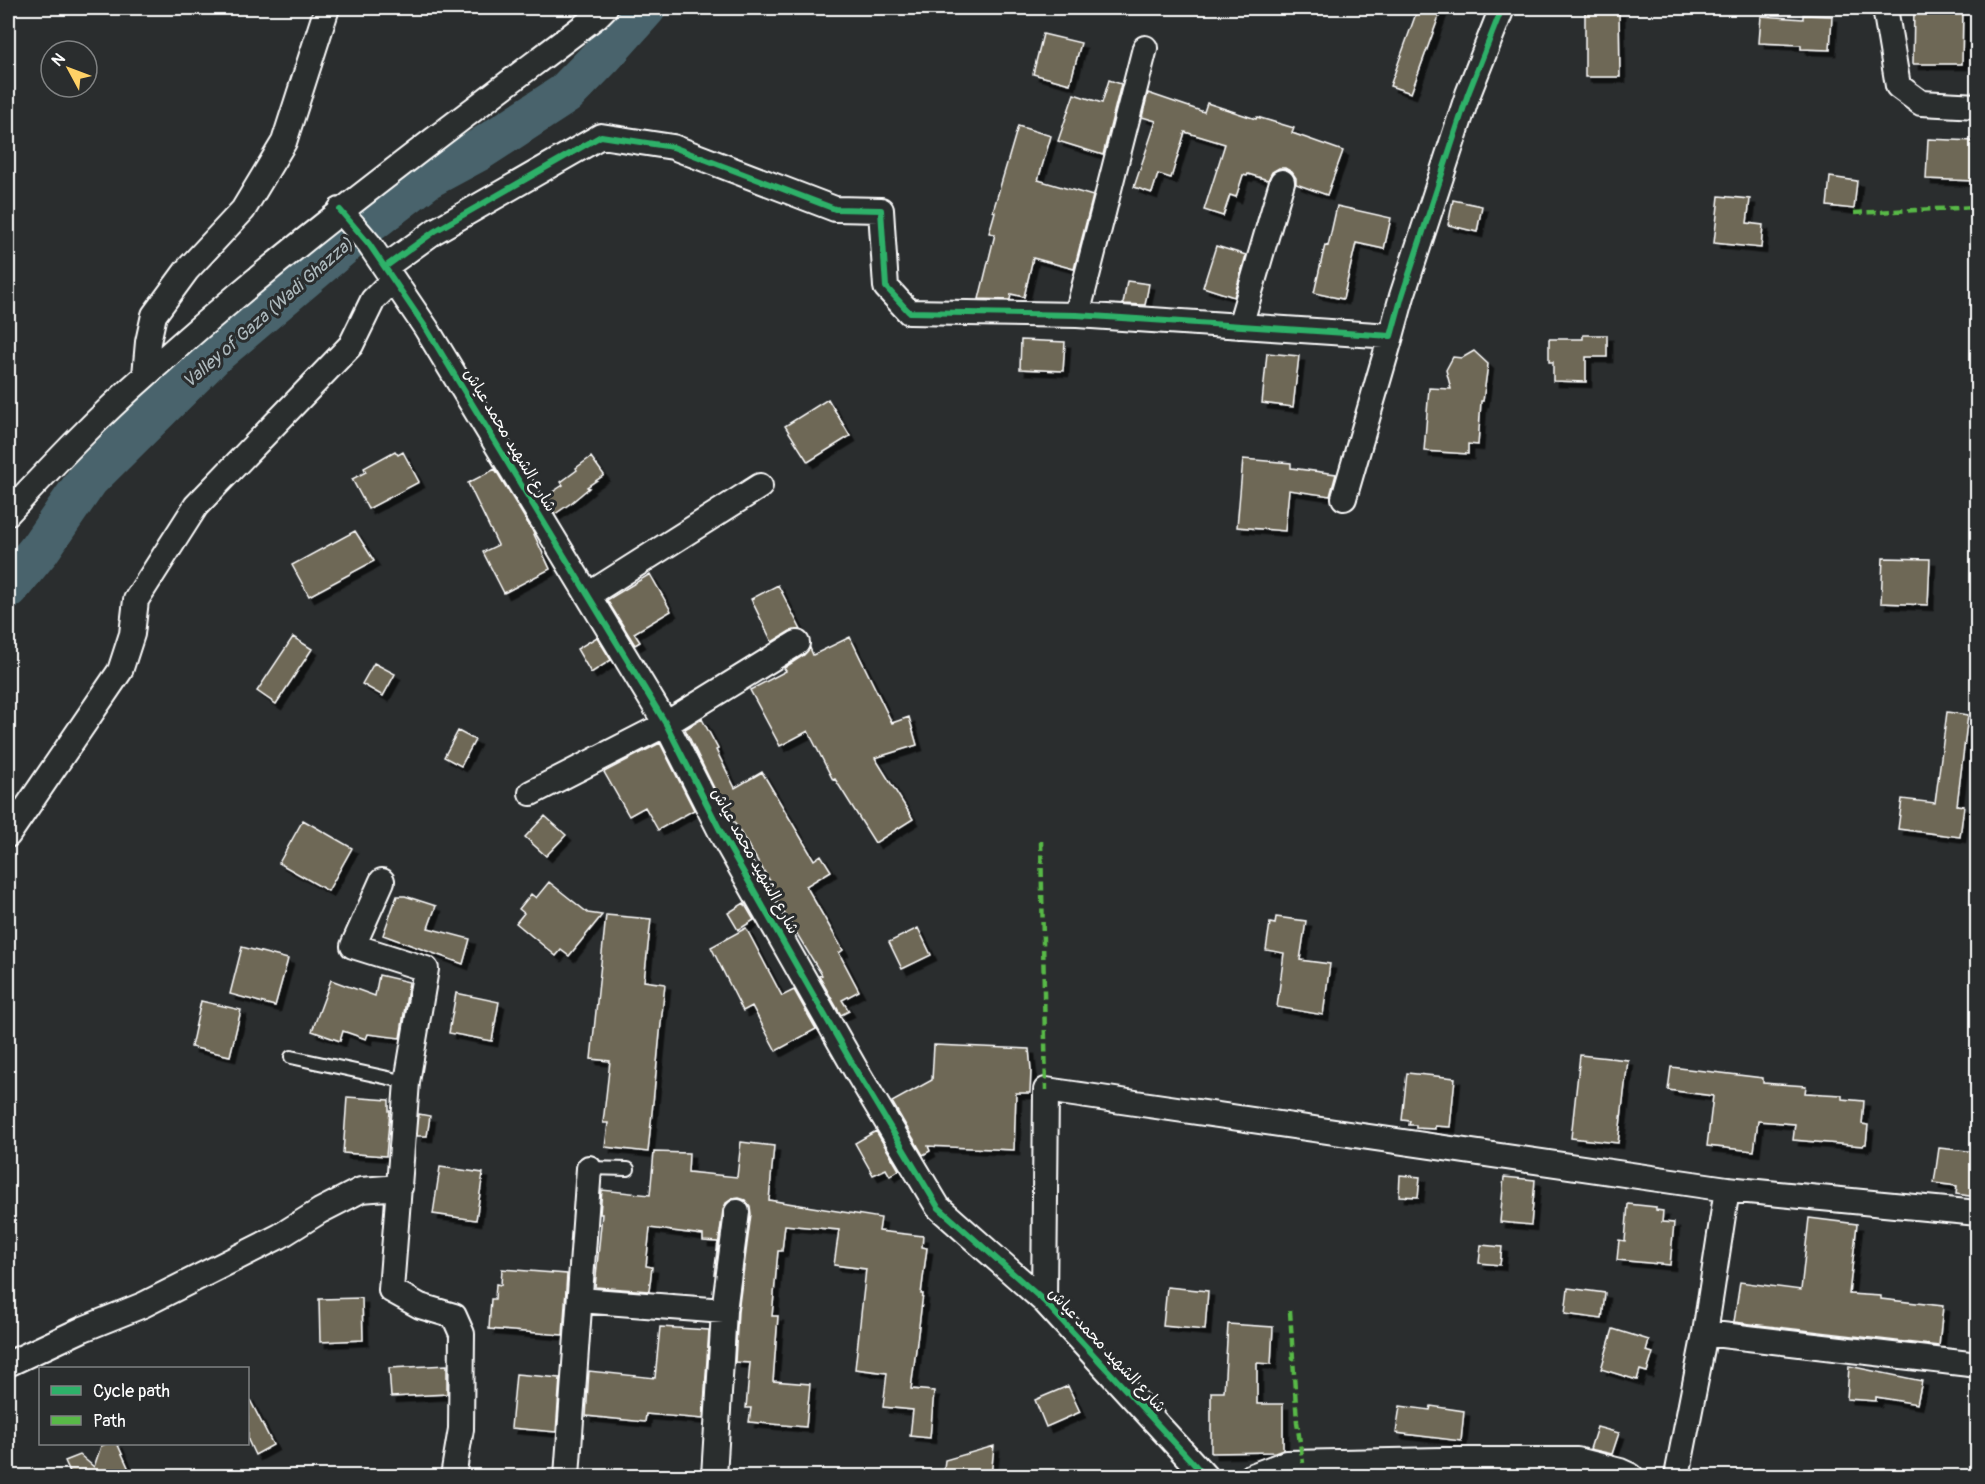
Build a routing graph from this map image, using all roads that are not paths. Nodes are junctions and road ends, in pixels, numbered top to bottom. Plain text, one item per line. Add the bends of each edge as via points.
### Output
1 (327, 8) edge
2 (605, 8) edge
3 (1502, 8) edge
4 (1885, 8) edge
5 (1145, 48) dead end
6 (1977, 106) edge
7 (1282, 182) dead end
8 (345, 216) junction
9 (388, 274) junction
10 (1077, 315) junction
11 (1240, 326) junction
12 (1391, 336) junction
13 (146, 375) junction
14 (760, 486) dead end
15 (1344, 498) dead end
16 (8, 513) edge
17 (588, 595) junction
18 (797, 643) dead end
19 (666, 724) junction
20 (531, 793) dead end
21 (8, 835) edge
22 (382, 881) dead end
23 (291, 1056) dead end
24 (407, 1082) junction
25 (589, 1168) joint
26 (628, 1169) dead end
27 (400, 1186) junction
28 (1726, 1189) junction
29 (737, 1212) dead end
30 (1977, 1213) edge
31 (580, 1299) junction
32 (1044, 1301) junction
33 (724, 1311) junction
34 (1705, 1333) junction
35 (8, 1364) edge
36 (1977, 1365) edge
37 (453, 1476) edge
38 (567, 1476) edge
39 (714, 1476) edge
40 (1205, 1476) edge
41 (1252, 1476) edge
42 (1631, 1476) edge
43 (1677, 1476) edge

1 - 13 street via 284,142 243,210 187,270 154,315
2 - 8 street
3 - 12 street via 1467,94
4 - 6 street via 1898,86 1921,103
5 - 10 street
7 - 11 street
8 - 9 street, شارع الشهيد محمد عياش
8 - 13 street
9 - 10 street via 435,231 601,136 673,147 835,208 881,210 886,287 909,312
9 - 17 street, شارع الشهيد محمد عياش via 426,328
9 - 21 street via 351,345 196,506 136,600 132,634 120,671
10 - 11 street
11 - 12 street
12 - 15 street
13 - 16 street
14 - 17 street
17 - 19 street, شارع الشهيد محمد عياش
18 - 19 street
19 - 20 street
19 - 32 street, شارع الشهيد محمد عياش via 724,838 938,1207
22 - 24 street via 353,946 426,969
23 - 24 lane
24 - 27 street
25 - 26 lane
25 - 31 street
27 - 35 street via 362,1190 143,1305
27 - 37 street via 391,1290 420,1306 454,1316 462,1334 461,1429
28 - 30 street
28 - 32 street via 1046,1090
28 - 34 street
29 - 33 street
31 - 33 street
31 - 38 street
32 - 40 street, شارع الشهيد محمد عياش
33 - 39 street
34 - 36 street
34 - 43 street
41 - 42 street via 1286,1464 1578,1460

